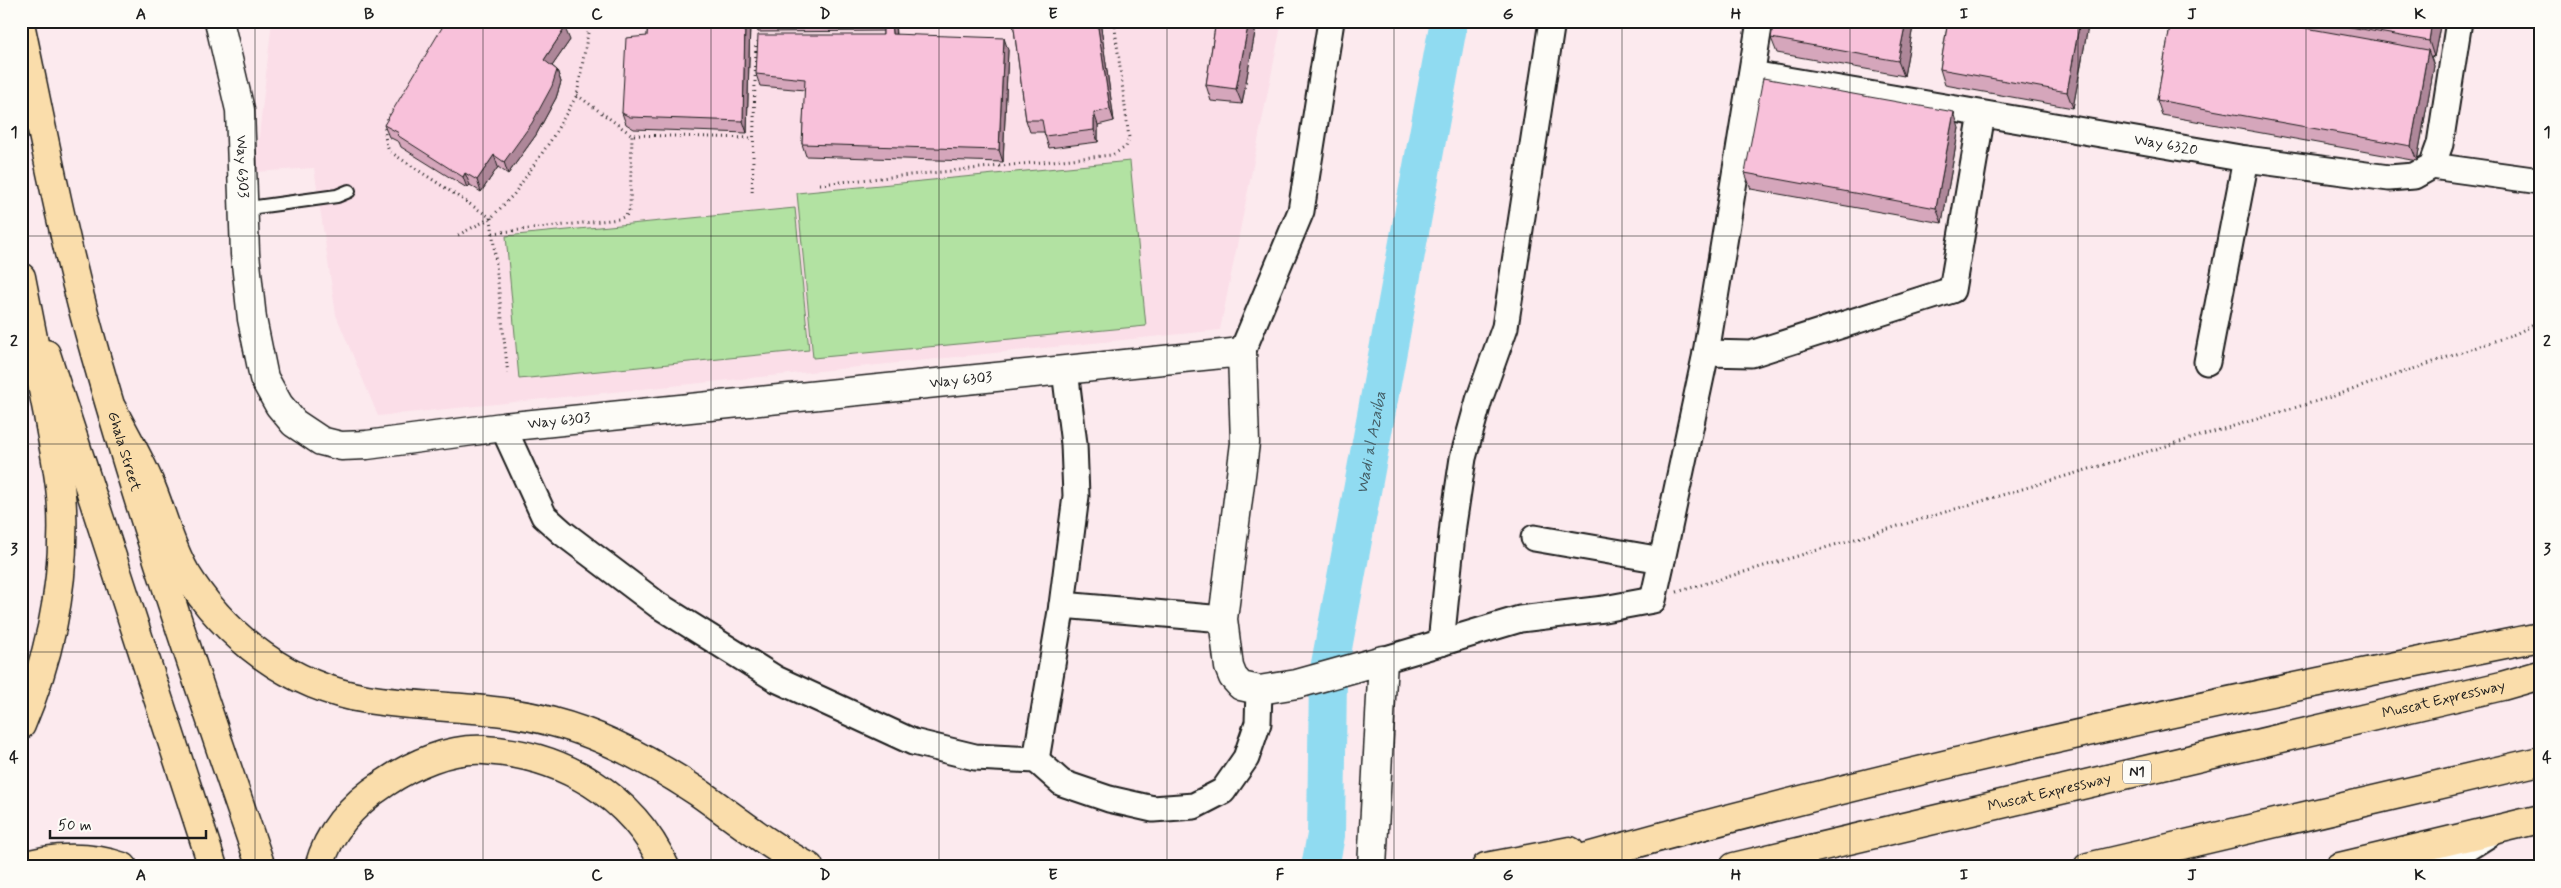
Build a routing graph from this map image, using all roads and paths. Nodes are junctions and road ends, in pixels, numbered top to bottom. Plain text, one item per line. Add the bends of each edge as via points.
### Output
1 (219, 21) edge
2 (590, 21) edge
3 (1114, 21) edge
4 (1331, 21) edge
5 (1552, 21) edge
6 (1760, 21) edge
7 (2459, 21) edge
8 (21, 28) edge
9 (765, 38) edge
10 (1752, 74) junction
11 (577, 95) junction
12 (397, 105) edge
13 (1982, 114) junction
14 (632, 135) junction
15 (754, 138) junction
16 (2246, 159) junction
17 (2432, 166) junction
18 (2540, 182) edge
19 (820, 184) dead end
20 (349, 191) dead end
21 (752, 197) dead end
22 (242, 209) junction
23 (491, 218) junction
24 (493, 233) junction
25 (458, 235) dead end
26 (21, 276) edge
27 (2540, 322) edge
28 (1242, 352) junction
29 (1706, 353) junction
30 (2207, 362) dead end
31 (1065, 370) junction
32 (508, 375) dead end
33 (112, 409) junction
34 (502, 427) junction
35 (1534, 538) dead end
36 (1662, 560) junction
37 (1653, 600) junction
38 (1062, 605) junction
39 (1223, 619) junction
40 (2540, 637) edge
41 (1441, 642) junction
42 (1383, 660) junction
43 (2540, 675) edge
44 (1259, 690) junction
45 (21, 725) edge
46 (1036, 760) junction
47 (2540, 760) edge
48 (2540, 819) edge
49 (2497, 829) junction
50 (1682, 830) junction
51 (22, 867) edge
52 (123, 867) edge
53 (213, 867) edge
54 (261, 867) edge
55 (319, 867) edge
56 (665, 867) edge
57 (810, 867) edge
58 (1372, 867) edge
59 (1486, 867) edge
60 (1552, 867) edge
61 (1734, 867) edge
62 (2088, 867) edge
63 (2339, 867) edge
64 (2437, 867) edge

1 - 22 street, Way 6303 via 240,110
2 - 11 path
3 - 19 path via 1130,138 1126,147 1112,155
4 - 28 street via 1301,211
5 - 41 street via 1505,327 1463,458
6 - 10 street
7 - 17 street via 2440,144
8 - 33 main road, Ghala Street via 60,215
9 - 15 path via 756,44
10 - 13 street, Way 6320
10 - 29 street
11 - 14 path
11 - 23 path via 514,194
12 - 23 path via 386,121 384,139 389,151
13 - 16 street, Way 6320
13 - 29 street via 1952,290 1752,354
14 - 15 path
14 - 24 path via 630,209 626,216
15 - 21 path
16 - 17 street, Way 6320 via 2389,178 2414,176
16 - 30 street
17 - 18 street
20 - 22 lane via 337,196
22 - 34 street, Way 6303 via 252,319 264,378 279,406 294,423 321,441 341,446
23 - 24 path
23 - 25 path
24 - 32 path
26 - 45 main road via 52,436 62,508 62,563 56,607 46,651
26 - 53 main road
27 - 37 path via 2515,334 2334,396
28 - 31 street, Way 6303
28 - 39 street via 1245,443
29 - 36 street
31 - 34 street, Way 6303
31 - 38 street via 1074,444 1076,496
33 - 54 main road, Ghala Street via 166,589
33 - 57 main road via 152,488 164,526 184,570 227,625 246,644 276,664 321,688 342,694 517,714 554,722 598,738 667,772
34 - 46 street via 544,516 563,534 658,605 776,679 913,742 974,757
35 - 36 street
36 - 37 street
37 - 41 street via 1520,619
38 - 39 street
38 - 46 street
39 - 44 street via 1233,676 1241,686
40 - 50 main road via 2141,719
41 - 42 street
42 - 44 street via 1297,684
42 - 58 street
43 - 61 main road, Muscat Expressway / N1
44 - 46 street via 1258,723 1246,758 1223,791 1194,806 1153,809 1109,799 1062,783
47 - 62 main road
48 - 49 main road
49 - 63 main road
49 - 64 street
50 - 59 main road
50 - 60 main road
51 - 52 main road via 67,858
55 - 56 main road via 335,830 353,807 379,787 427,760 483,749 544,760 573,771 600,787 637,822 657,849

